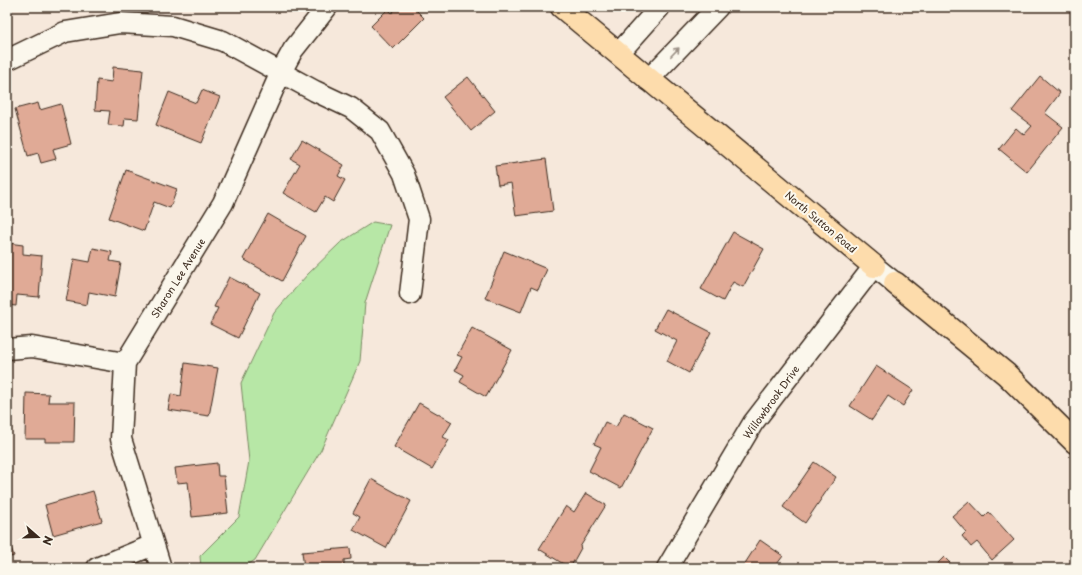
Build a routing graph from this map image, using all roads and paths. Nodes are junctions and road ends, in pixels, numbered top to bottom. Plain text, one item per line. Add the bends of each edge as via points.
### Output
1 (327, 7) edge
2 (562, 7) edge
3 (660, 7) edge
4 (718, 7) edge
5 (618, 54) junction
6 (7, 60) edge
7 (281, 72) junction
8 (648, 80) junction
9 (874, 266) junction
10 (895, 282) joint
11 (410, 294) dead end
12 (7, 349) edge
13 (125, 363) junction
14 (1075, 442) edge
15 (153, 545) junction
16 (97, 568) edge
17 (161, 568) edge
18 (667, 568) edge

1 - 7 street, Sharon Lee Avenue via 293,50
2 - 5 main road, North Sutton Road
3 - 5 street
8 -> 4 street
5 - 8 main road, North Sutton Road
6 - 7 street via 65,32 120,23 173,26 223,41
7 - 11 street via 351,108 380,131 404,174 419,219
7 - 13 street, Sharon Lee Avenue via 224,203
8 - 9 main road, North Sutton Road
9 - 10 street, North Sutton Road
9 - 18 street, Willowbrook Drive via 753,423
10 - 14 main road, North Sutton Road via 1006,374
12 - 13 street via 32,347
13 - 15 street, Sharon Lee Avenue via 121,439
15 - 16 street
15 - 17 street, Sharon Lee Avenue

